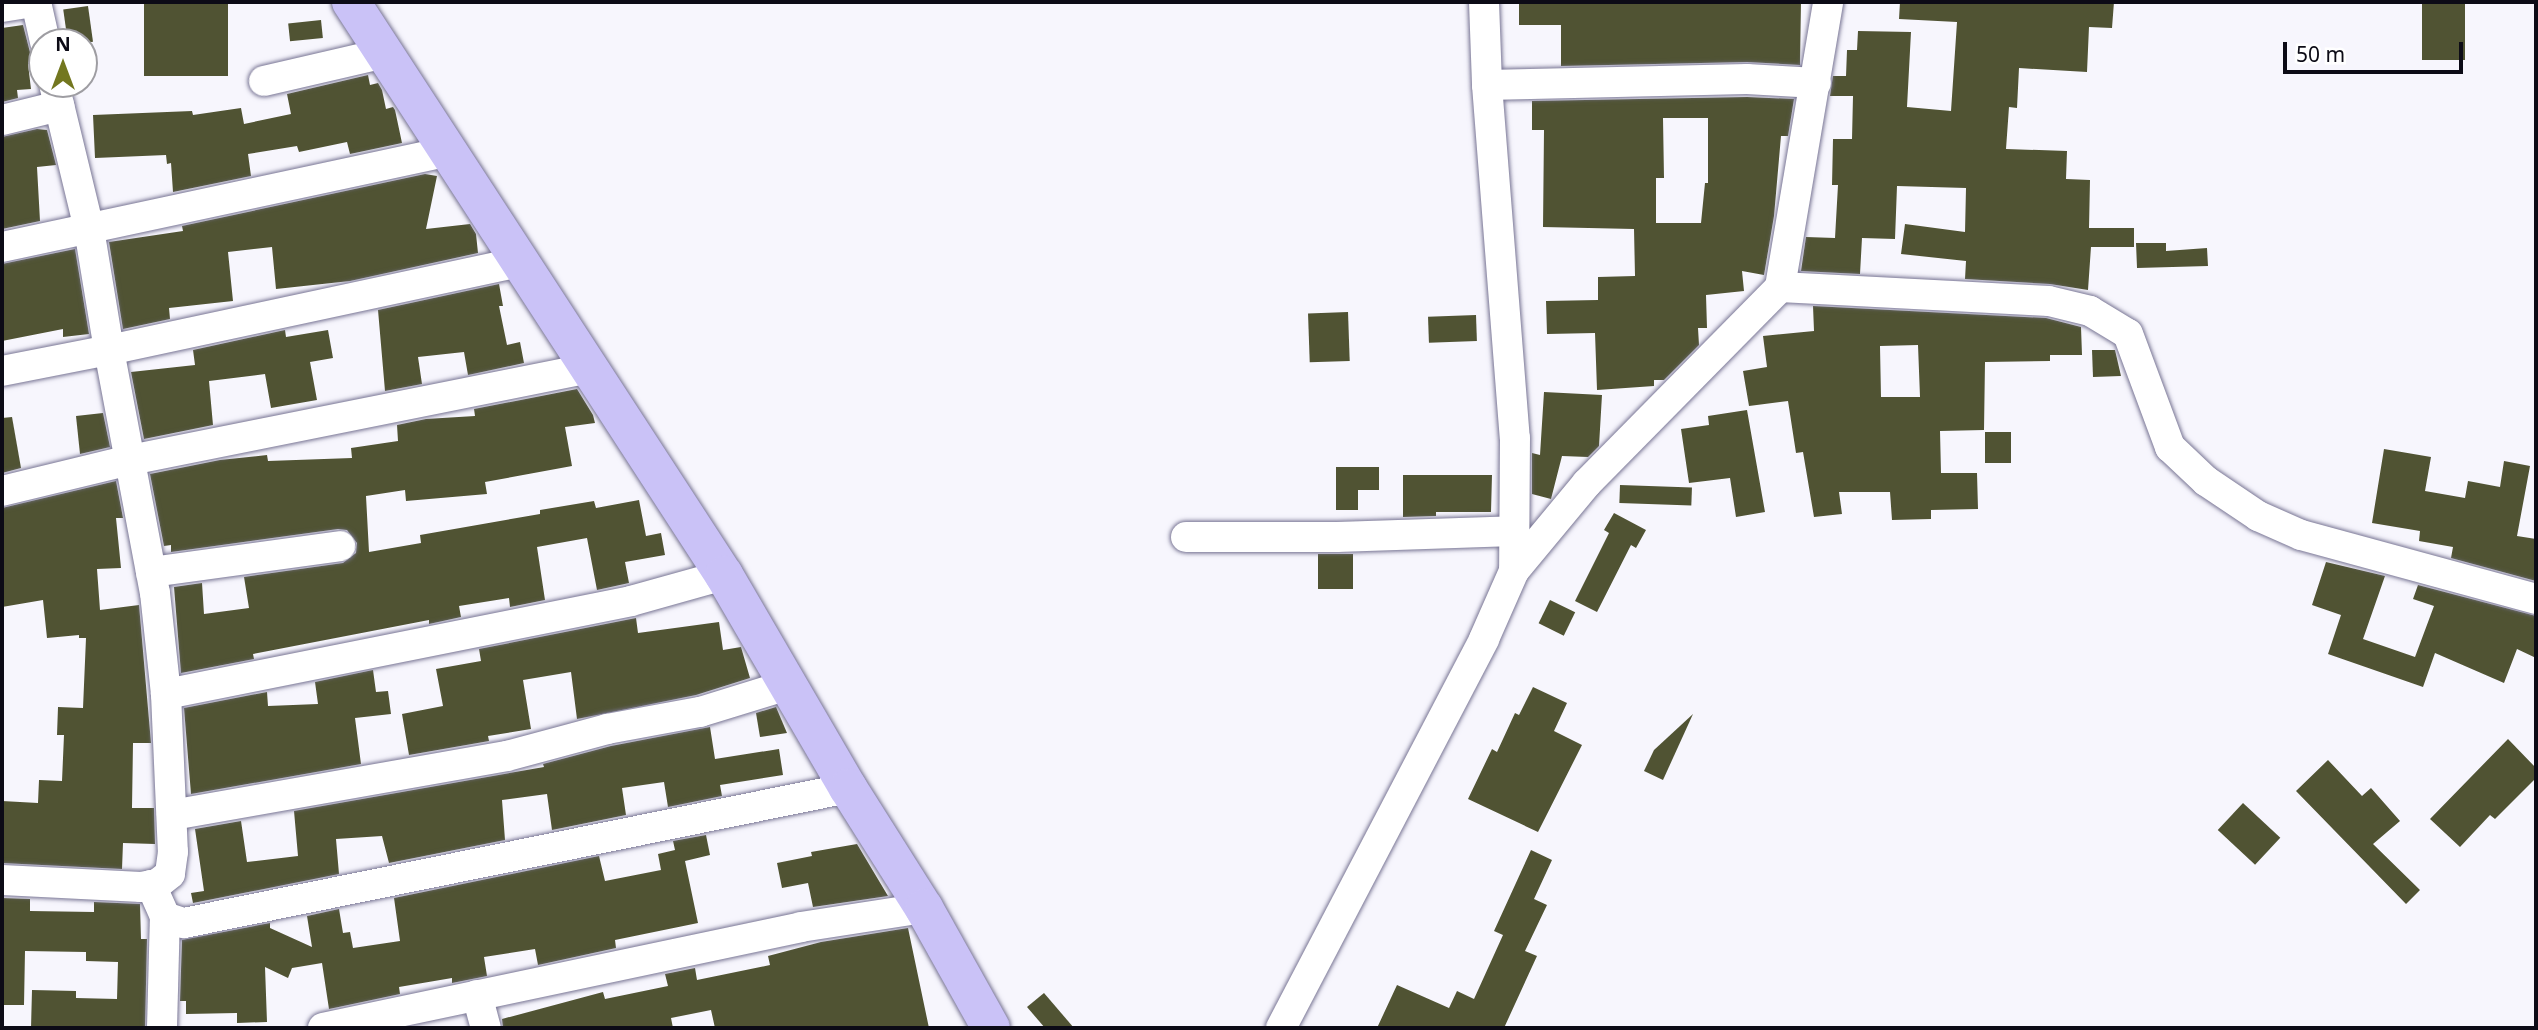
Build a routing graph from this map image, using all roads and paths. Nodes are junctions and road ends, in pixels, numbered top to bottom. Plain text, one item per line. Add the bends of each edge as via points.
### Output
1 (34, 2) edge
2 (351, 2) edge
3 (1484, 2) edge
4 (1828, 2) edge
5 (2, 7) edge
6 (41, 28) edge
7 (385, 53) junction
8 (264, 81) dead end
9 (1816, 83) junction
10 (1487, 85) junction
11 (50, 98) edge
12 (58, 98) edge
13 (2, 120) edge
14 (449, 151) junction
15 (89, 229) junction
16 (2, 247) edge
17 (520, 262) junction
18 (1780, 287) junction
19 (109, 350) junction
20 (590, 368) junction
21 (2, 371) edge
22 (130, 460) junction
23 (2, 491) edge
24 (1514, 531) junction
25 (1185, 537) dead end
26 (340, 546) dead end
27 (1514, 571) junction
28 (151, 572) junction
29 (724, 575) junction
30 (2536, 599) edge
31 (788, 685) junction
32 (166, 694) junction
33 (848, 788) junction
34 (172, 815) junction
35 (2, 880) edge
36 (151, 885) junction
37 (924, 908) junction
38 (165, 917) junction
39 (477, 995) junction
40 (162, 1028) edge
41 (323, 1028) edge
42 (486, 1028) edge
43 (991, 1028) edge
44 (1281, 1028) edge

1 - 5 street
1 - 6 street
2 - 7 main road
3 - 10 street
4 - 9 street
7 - 8 street
7 - 14 main road
9 - 10 street via 1747,79
9 - 18 street
10 - 24 street via 1515,438
11 - 13 street
12 - 15 street
14 - 15 street
14 - 17 main road
15 - 16 street
15 - 19 street
17 - 19 street
17 - 20 main road
18 - 27 street via 1587,483
18 - 30 street via 2049,301 2090,311 2128,334 2170,447 2206,481 2258,516 2301,535
19 - 21 street
19 - 22 street
20 - 22 street
20 - 29 main road
22 - 23 street
22 - 28 street
24 - 25 street
24 - 27 street
26 - 28 street
27 - 44 street via 1479,650
28 - 32 street
29 - 31 main road
29 - 32 street via 631,601
31 - 33 main road
31 - 34 street via 699,712 607,729 507,756
32 - 34 street
33 - 37 main road
33 - 38 street via 184,923
34 - 36 street via 173,865 164,879
35 - 36 street
36 - 38 street
37 - 39 street via 801,927
37 - 43 main road
38 - 40 street
39 - 41 street
39 - 42 street

